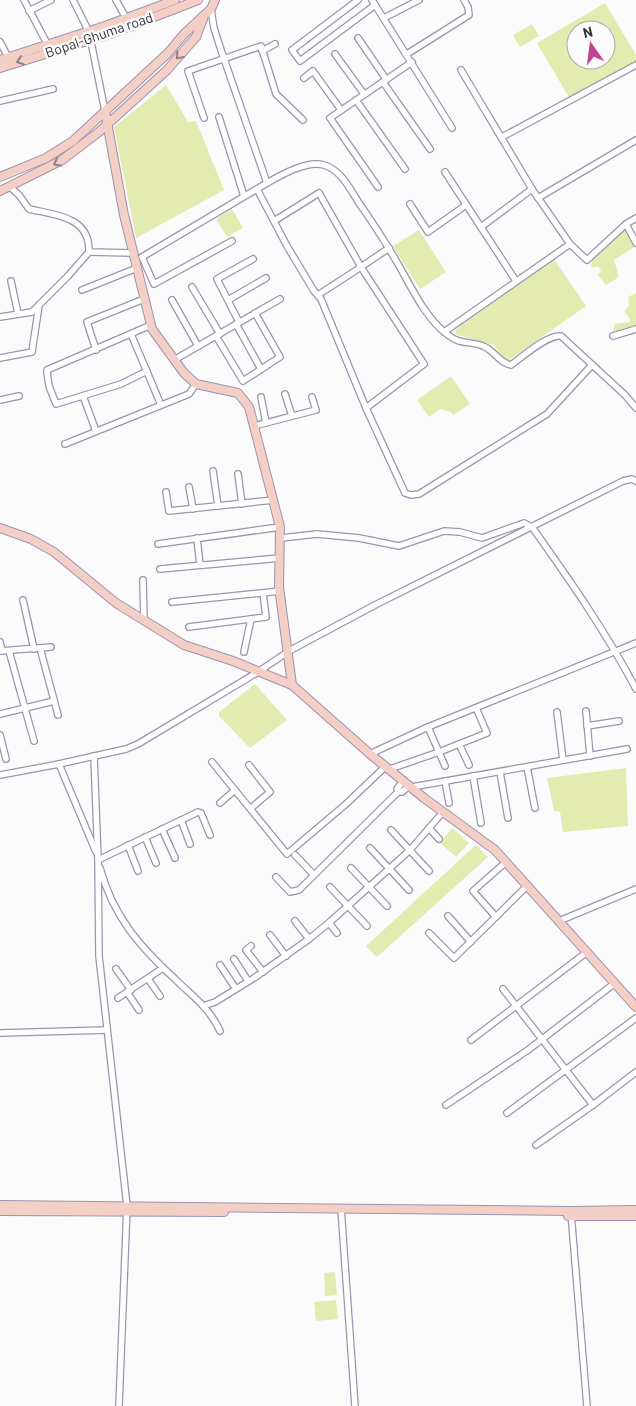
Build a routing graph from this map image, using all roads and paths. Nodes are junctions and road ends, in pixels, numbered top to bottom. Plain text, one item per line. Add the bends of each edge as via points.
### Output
1 (24, 0) edge
2 (51, 0) edge
3 (73, 0) edge
4 (116, 0) edge
5 (175, 0) edge
6 (198, 0) edge
7 (215, 0) edge
8 (358, 0) edge
9 (419, 0) edge
10 (464, 0) edge
11 (373, 2) edge
12 (161, 6) edge
13 (211, 9) junction
14 (29, 11) junction
15 (205, 15) junction
16 (126, 18) junction
17 (384, 18) junction
18 (88, 32) junction
19 (358, 38) dead end
20 (91, 41) junction
21 (0, 42) edge
22 (275, 44) dead end
23 (50, 48) junction
24 (262, 51) junction
25 (335, 54) dead end
26 (407, 54) junction
27 (4, 58) edge
28 (224, 59) junction
29 (412, 62) junction
30 (636, 65) edge
31 (0, 68) edge
32 (461, 70) dead end
33 (304, 78) dead end
34 (384, 80) junction
35 (53, 89) dead end
36 (364, 94) junction
37 (356, 100) junction
38 (0, 101) edge
39 (341, 110) junction
40 (105, 111) junction
41 (219, 117) dead end
42 (204, 118) dead end
43 (303, 120) dead end
44 (107, 125) junction
45 (452, 128) dead end
46 (502, 138) junction
47 (636, 140) edge
48 (430, 149) dead end
49 (405, 169) dead end
50 (445, 172) dead end
51 (0, 177) edge
52 (267, 183) junction
53 (10, 187) junction
54 (378, 187) dead end
55 (257, 189) junction
56 (532, 190) junction
57 (0, 191) edge
58 (244, 196) junction
59 (538, 198) junction
60 (410, 204) dead end
61 (466, 205) junction
62 (636, 218) edge
63 (274, 221) junction
64 (626, 224) junction
65 (481, 227) junction
66 (232, 241) dead end
67 (636, 243) edge
68 (570, 244) junction
69 (389, 248) junction
70 (89, 252) junction
71 (133, 253) junction
72 (253, 259) dead end
73 (361, 267) junction
74 (137, 268) junction
75 (266, 278) dead end
76 (11, 281) dead end
77 (516, 281) junction
78 (192, 287) dead end
79 (82, 290) dead end
80 (318, 295) junction
81 (144, 299) junction
82 (280, 299) dead end
83 (172, 300) dead end
84 (228, 300) junction
85 (39, 305) junction
86 (255, 313) junction
87 (18, 314) junction
88 (0, 317) edge
89 (238, 323) junction
90 (151, 325) junction
91 (636, 329) edge
92 (444, 332) junction
93 (131, 334) junction
94 (218, 335) junction
95 (613, 336) dead end
96 (198, 346) junction
97 (96, 350) junction
98 (0, 358) edge
99 (174, 360) junction
100 (592, 365) junction
101 (262, 369) junction
102 (147, 371) junction
103 (196, 384) junction
104 (286, 394) dead end
105 (19, 396) dead end
106 (83, 396) junction
107 (312, 396) dead end
108 (261, 398) dead end
109 (0, 400) edge
110 (161, 405) junction
111 (366, 408) junction
112 (636, 408) edge
113 (292, 416) junction
114 (266, 423) junction
115 (254, 426) junction
116 (96, 431) junction
117 (65, 444) dead end
118 (214, 470) dead end
119 (238, 474) dead end
120 (636, 481) edge
121 (189, 487) dead end
122 (166, 492) dead end
123 (274, 500) junction
124 (242, 504) junction
125 (218, 506) junction
126 (192, 509) junction
127 (280, 527) junction
128 (532, 527) junction
129 (0, 528) edge
130 (198, 538) junction
131 (281, 538) junction
132 (158, 544) dead end
133 (280, 558) junction
134 (200, 565) junction
135 (160, 569) dead end
136 (143, 580) dead end
137 (280, 591) junction
138 (263, 593) junction
139 (23, 600) dead end
140 (172, 602) dead end
141 (251, 619) junction
142 (144, 621) junction
143 (189, 627) dead end
144 (0, 642) edge
145 (636, 643) edge
146 (51, 648) dead end
147 (37, 649) junction
148 (1, 651) edge
149 (9, 651) junction
150 (288, 651) junction
151 (244, 652) dead end
152 (616, 652) junction
153 (258, 672) junction
154 (292, 686) junction
155 (636, 689) edge
156 (54, 701) junction
157 (25, 708) junction
158 (476, 708) junction
159 (586, 711) dead end
160 (557, 712) dead end
161 (0, 714) edge
162 (58, 715) dead end
163 (619, 721) dead end
164 (587, 726) junction
165 (428, 727) junction
166 (0, 735) edge
167 (34, 741) dead end
168 (460, 744) junction
169 (627, 749) dead end
170 (439, 752) junction
171 (370, 754) junction
172 (94, 756) junction
173 (590, 756) junction
174 (6, 759) dead end
175 (564, 760) junction
176 (212, 762) dead end
177 (59, 764) junction
178 (249, 765) dead end
179 (445, 766) dead end
180 (469, 766) dead end
181 (527, 767) junction
182 (388, 768) junction
183 (500, 772) junction
184 (0, 775) edge
185 (473, 776) junction
186 (445, 781) junction
187 (408, 784) junction
188 (235, 790) junction
189 (220, 803) dead end
190 (449, 803) dead end
191 (251, 808) junction
192 (535, 808) dead end
193 (442, 812) junction
194 (508, 818) dead end
195 (181, 820) junction
196 (481, 823) dead end
197 (430, 828) junction
198 (162, 829) junction
199 (391, 830) dead end
200 (210, 835) dead end
201 (145, 837) junction
202 (439, 839) dead end
203 (190, 844) dead end
204 (128, 846) junction
205 (370, 848) dead end
206 (410, 850) junction
207 (295, 855) dead end
208 (175, 858) dead end
209 (98, 860) junction
210 (506, 862) junction
211 (156, 863) dead end
212 (351, 868) dead end
213 (389, 868) junction
214 (138, 871) dead end
215 (429, 871) dead end
216 (314, 875) junction
217 (276, 877) dead end
218 (527, 886) junction
219 (330, 887) dead end
220 (369, 887) junction
221 (636, 889) edge
222 (409, 890) dead end
223 (348, 906) junction
224 (387, 906) dead end
225 (448, 916) dead end
226 (496, 917) junction
227 (295, 921) dead end
228 (559, 921) junction
229 (329, 923) junction
230 (367, 926) dead end
231 (338, 933) dead end
232 (429, 933) dead end
233 (270, 935) dead end
234 (309, 939) junction
235 (471, 942) junction
236 (251, 946) dead end
237 (587, 952) junction
238 (286, 956) junction
239 (234, 959) dead end
240 (220, 965) dead end
241 (163, 968) junction
242 (116, 969) dead end
243 (263, 972) junction
244 (148, 979) junction
245 (248, 981) junction
246 (615, 983) junction
247 (236, 989) junction
248 (503, 990) dead end
249 (129, 991) junction
250 (160, 996) dead end
251 (118, 998) dead end
252 (516, 1005) junction
253 (203, 1006) junction
254 (636, 1007) edge
255 (138, 1010) dead end
256 (636, 1018) edge
257 (107, 1030) junction
258 (220, 1031) dead end
259 (0, 1033) edge
260 (542, 1039) junction
261 (471, 1040) dead end
262 (567, 1070) junction
263 (636, 1072) edge
264 (446, 1105) dead end
265 (593, 1105) junction
266 (507, 1113) dead end
267 (536, 1145) dead end
268 (0, 1205) edge
269 (127, 1209) junction
270 (341, 1210) junction
271 (636, 1210) edge
272 (0, 1211) edge
273 (571, 1214) junction
274 (636, 1216) edge
275 (120, 1406) edge
276 (356, 1406) edge
277 (587, 1406) edge

1 - 14 street
2 - 14 street
3 - 18 street
4 - 16 street
5 - 12 street
6 - 12 street, Bopal-Ghuma road
7 - 13 street
8 - 11 street via 292,50 300,62
9 - 17 street
10 - 26 street via 469,15
11 - 17 street
12 - 16 street
12 - 20 street, Bopal-Ghuma road
13 - 15 street
13 - 28 street
14 - 23 street
15 - 40 street
15 -> 44 street via 196,37 167,70
16 - 18 street
17 - 26 street
18 - 20 street
18 - 23 street
19 - 34 street
20 - 23 street, Bopal-Ghuma road
20 - 40 street
21 - 27 street
22 - 24 street
23 - 27 street
23 -> 31 street, Bopal-Ghuma road
24 - 28 street via 260,46
24 - 43 street via 276,94
25 - 36 street
26 - 29 street
28 - 42 street via 188,71
28 - 52 street
29 - 34 street
29 - 45 street
30 - 46 street
32 - 46 street
33 - 39 street via 313,71
34 - 36 street
34 - 48 street
35 - 38 street
36 - 37 street
37 - 39 street
37 - 49 street
39 - 54 street via 330,118
40 - 44 street
40 - 51 street via 73,141 53,154
41 - 58 street
44 -> 53 street via 62,160
44 - 71 street
46 - 56 street
47 - 59 street
50 - 61 street
52 - 55 street
52 - 69 street via 284,173 310,165 322,164 333,169
53 - 57 street
53 - 70 street via 29,208 74,221 84,231
55 - 58 street
55 - 63 street
56 - 59 street
56 - 65 street
58 - 66 street via 142,257 154,284
59 - 68 street
60 - 61 street via 428,232
61 - 65 street
62 - 64 street
63 - 73 street via 319,193
63 - 80 street
64 - 67 street
64 - 68 street via 587,260
65 - 77 street
68 - 77 street
69 - 73 street
69 - 92 street via 425,309
70 - 71 street
70 - 85 street
71 - 74 street
72 - 84 street via 217,279
73 - 80 street
73 - 111 street via 424,364
74 - 79 street
74 - 81 street
75 - 84 street
76 - 87 street
77 - 92 street
78 - 94 street
80 - 111 street
81 - 90 street
81 - 97 street via 87,322
82 - 86 street
83 - 96 street
84 - 89 street
85 - 87 street via 32,312
85 - 98 street via 32,352
86 - 89 street
86 - 101 street via 280,357
87 - 88 street
89 - 94 street
89 - 101 street
90 - 93 street
90 - 99 street
91 - 95 street
92 - 100 street via 465,344 483,346 505,364 511,365 558,335
93 - 97 street
93 - 102 street
94 - 96 street
94 - 101 street via 243,380
96 - 99 street
97 - 106 street via 46,372 56,404
99 - 103 street
100 - 111 street via 548,414 419,494 405,493
100 - 112 street
102 - 106 street via 121,384
102 - 110 street
103 - 110 street via 189,394
103 - 115 street via 238,393 249,407
104 - 113 street
105 - 109 street
106 - 116 street
107 - 113 street via 316,410
108 - 114 street
110 - 116 street
113 - 114 street
114 - 115 street
115 - 123 street
116 - 117 street
118 - 125 street
119 - 124 street
120 - 128 street via 623,482
121 - 126 street
122 - 126 street via 169,511
123 - 124 street
123 - 127 street
124 - 125 street
125 - 126 street
127 - 130 street
127 - 131 street
128 - 131 street via 524,523 482,538 444,531 399,546 317,534
128 - 150 street
128 - 152 street
129 - 142 street via 54,552 116,603
130 - 132 street
130 - 134 street
131 - 133 street
133 - 134 street
133 - 137 street
134 - 135 street
136 - 142 street
137 - 138 street
137 - 150 street
138 - 140 street
138 - 141 street via 266,617
139 - 147 street
141 - 143 street
141 - 151 street
142 - 153 street via 184,645
144 - 148 street
145 - 152 street
146 - 147 street
147 - 149 street
147 - 156 street
148 - 149 street
149 - 157 street
150 - 153 street
150 - 154 street
152 - 155 street
152 - 158 street
153 - 154 street
153 - 172 street via 138,744
154 - 171 street
156 - 157 street
156 - 162 street
157 - 161 street
157 - 167 street
158 - 165 street
158 - 168 street via 487,733
159 - 164 street
160 - 175 street
163 - 164 street
164 - 173 street
165 - 170 street
165 - 171 street
166 - 174 street
168 - 170 street
168 - 180 street
169 - 173 street
170 - 179 street
170 - 182 street
171 - 182 street
172 - 177 street
172 - 209 street
173 - 175 street
175 - 181 street
176 - 188 street
177 - 184 street
177 - 209 street
178 - 191 street via 270,792
181 - 183 street
181 - 192 street
182 - 187 street
182 - 191 street via 288,854
183 - 185 street
183 - 194 street
185 - 186 street
185 - 196 street
186 - 187 street
186 - 190 street
187 - 193 street
187 - 216 street via 397,789 398,792
188 - 189 street
188 - 191 street
193 - 197 street
193 - 210 street via 495,850
195 - 198 street
195 - 200 street via 200,812
195 - 203 street
197 - 202 street
197 - 206 street
198 - 201 street
198 - 208 street
199 - 206 street
201 - 204 street
201 - 211 street
204 - 209 street
204 - 214 street
205 - 213 street
206 - 213 street
206 - 215 street
207 - 216 street
209 - 241 street via 104,883 133,937
209 - 257 street via 99,956
210 - 218 street
210 - 226 street via 473,891
212 - 220 street
213 - 220 street
213 - 222 street
216 - 217 street via 294,892 290,892
218 - 226 street
218 - 228 street
219 - 223 street
220 - 223 street
220 - 224 street
221 - 228 street
223 - 229 street
223 - 230 street
225 - 235 street
226 - 235 street
227 - 234 street
228 - 237 street
229 - 231 street
229 - 234 street
232 - 235 street via 454,958
233 - 238 street
234 - 238 street
236 - 243 street via 246,950
237 - 246 street
237 - 252 street
238 - 243 street
239 - 245 street
240 - 247 street
241 - 244 street
241 - 253 street
242 - 249 street
243 - 245 street
244 - 249 street
244 - 250 street
245 - 247 street
246 - 254 street
246 - 260 street
247 - 253 street
248 - 252 street
249 - 251 street
249 - 255 street
252 - 260 street
252 - 261 street
253 - 258 street via 214,1017
256 - 262 street
257 - 259 street
257 - 269 street
260 - 262 street
260 - 264 street
262 - 265 street
262 - 266 street
263 - 265 street
265 - 267 street
268 - 269 street
269 - 270 street
269 - 272 street
269 - 275 street
270 - 273 street
270 - 276 street
271 - 273 street
273 - 274 street
273 - 277 street

